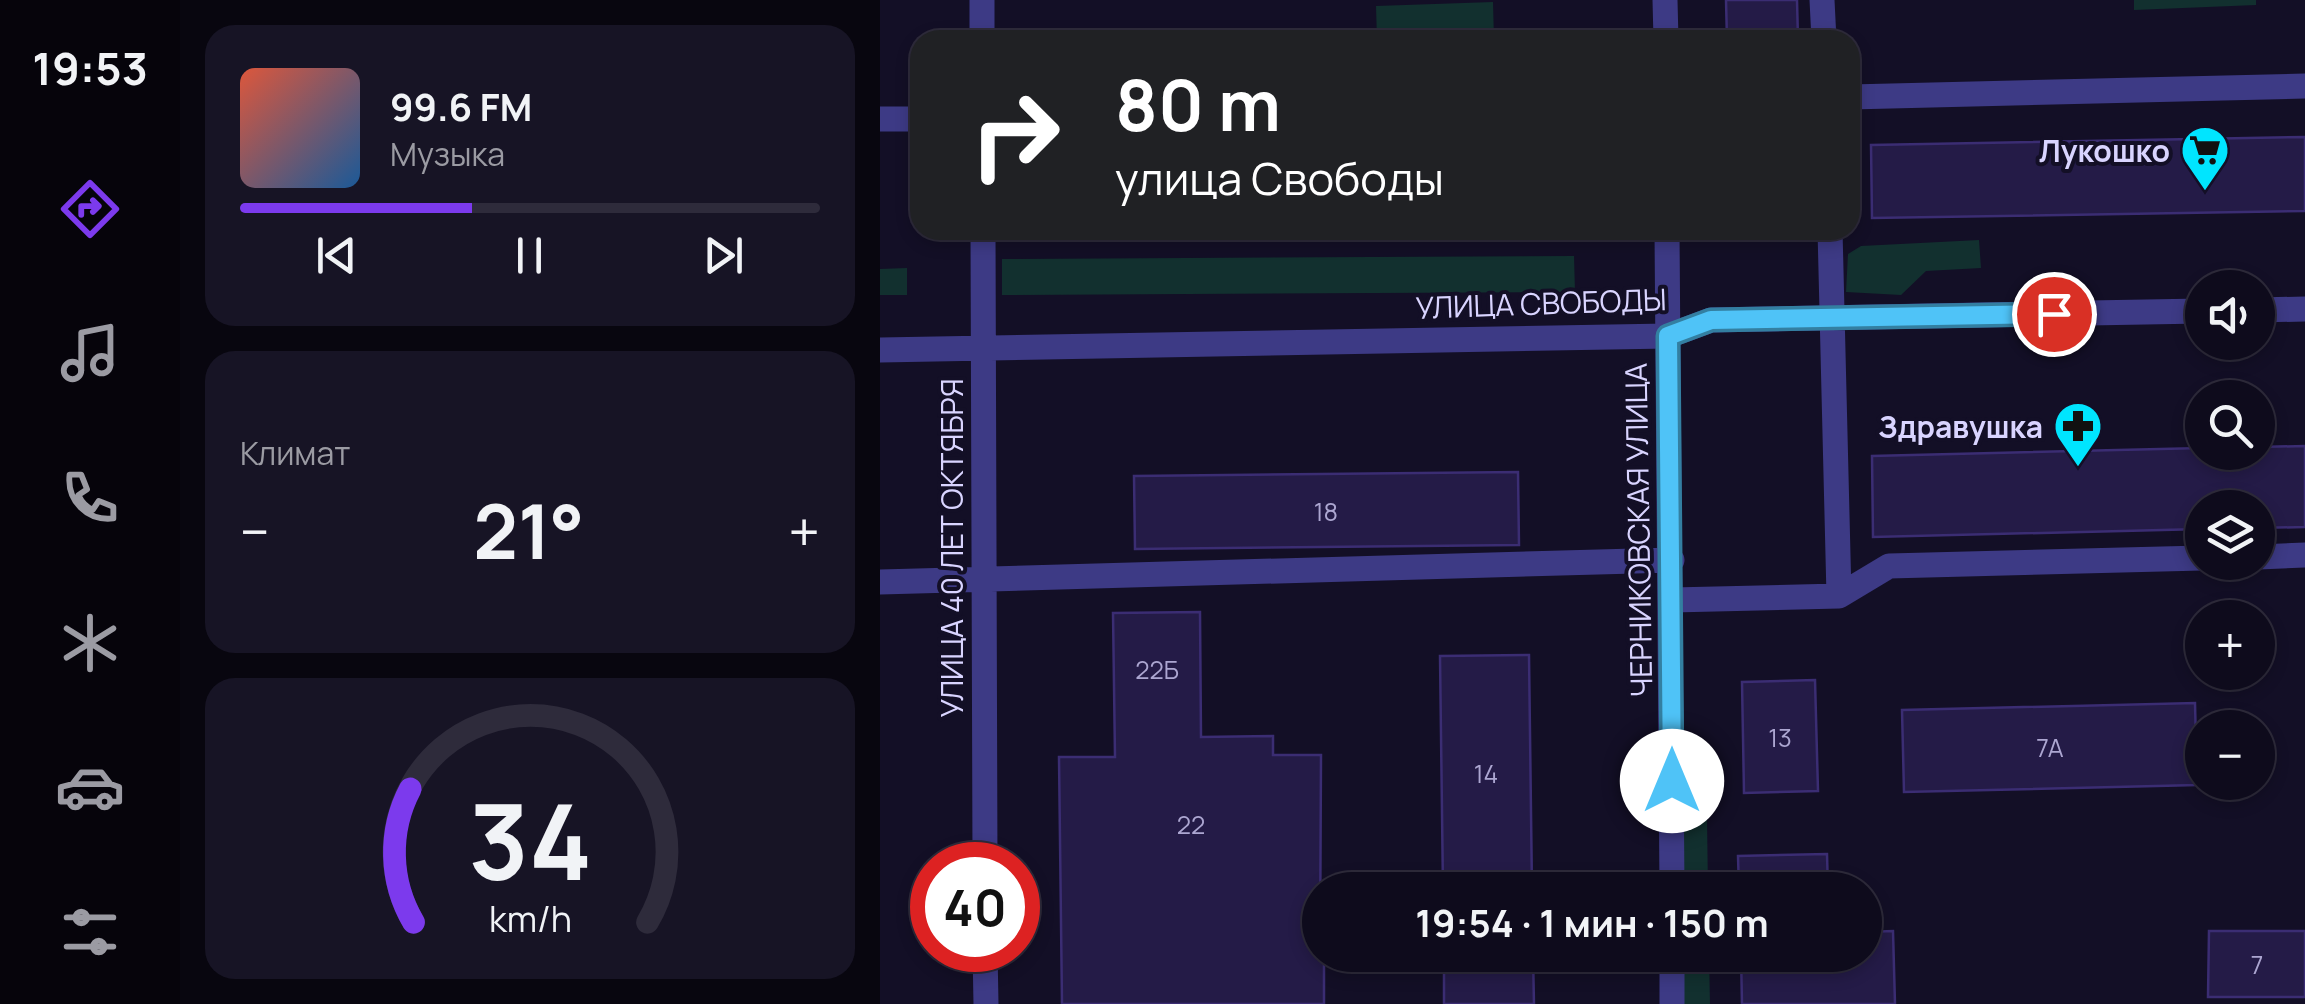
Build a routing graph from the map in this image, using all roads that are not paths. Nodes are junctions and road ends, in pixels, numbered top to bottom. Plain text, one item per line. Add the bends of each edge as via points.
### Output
1 (982, 0) edge
2 (1665, 0) edge
3 (1822, 0) edge
4 (982, 30) edge
5 (1666, 30) edge
6 (1824, 30) edge
7 (2305, 86) edge
8 (1860, 96) edge
9 (910, 119) edge
10 (880, 120) edge
11 (983, 240) edge
12 (1668, 240) edge
13 (1830, 240) edge
14 (2305, 309) edge
15 (2275, 310) edge
16 (2185, 311) edge
17 (1832, 318) junction
18 (1668, 336) junction
19 (880, 350) edge
20 (983, 350) junction
21 (2305, 556) edge
22 (2275, 557) edge
23 (2185, 558) edge
24 (1672, 560) junction
25 (984, 579) junction
26 (880, 582) edge
27 (1839, 596) junction
28 (1672, 600) junction
29 (985, 842) edge
30 (1672, 872) edge
31 (985, 972) edge
32 (1672, 972) edge
33 (986, 1004) edge
34 (1672, 1004) edge

1 - 4 street
2 - 5 street
3 - 6 street
7 - 8 street
9 - 10 street
11 - 20 street, УЛИЦА 40 ЛЕТ ОКТЯБРЯ
12 - 18 street, ЧЕРНИКОВСКАЯ УЛИЦА
13 - 17 street
14 - 15 street
16 - 17 street, УЛИЦА СВОБОДЫ
17 - 18 street, УЛИЦА СВОБОДЫ via 1711,320
17 - 27 street
18 - 20 street, УЛИЦА СВОБОДЫ
18 - 24 street, ЧЕРНИКОВСКАЯ УЛИЦА
19 - 20 street, УЛИЦА СВОБОДЫ
20 - 25 street, УЛИЦА 40 ЛЕТ ОКТЯБРЯ
21 - 22 street
23 - 27 street via 1889,566
24 - 25 street
24 - 28 street, ЧЕРНИКОВСКАЯ УЛИЦА
25 - 26 street
25 - 29 street, УЛИЦА 40 ЛЕТ ОКТЯБРЯ
27 - 28 street
28 - 30 street, ЧЕРНИКОВСКАЯ УЛИЦА
31 - 33 street
32 - 34 street

